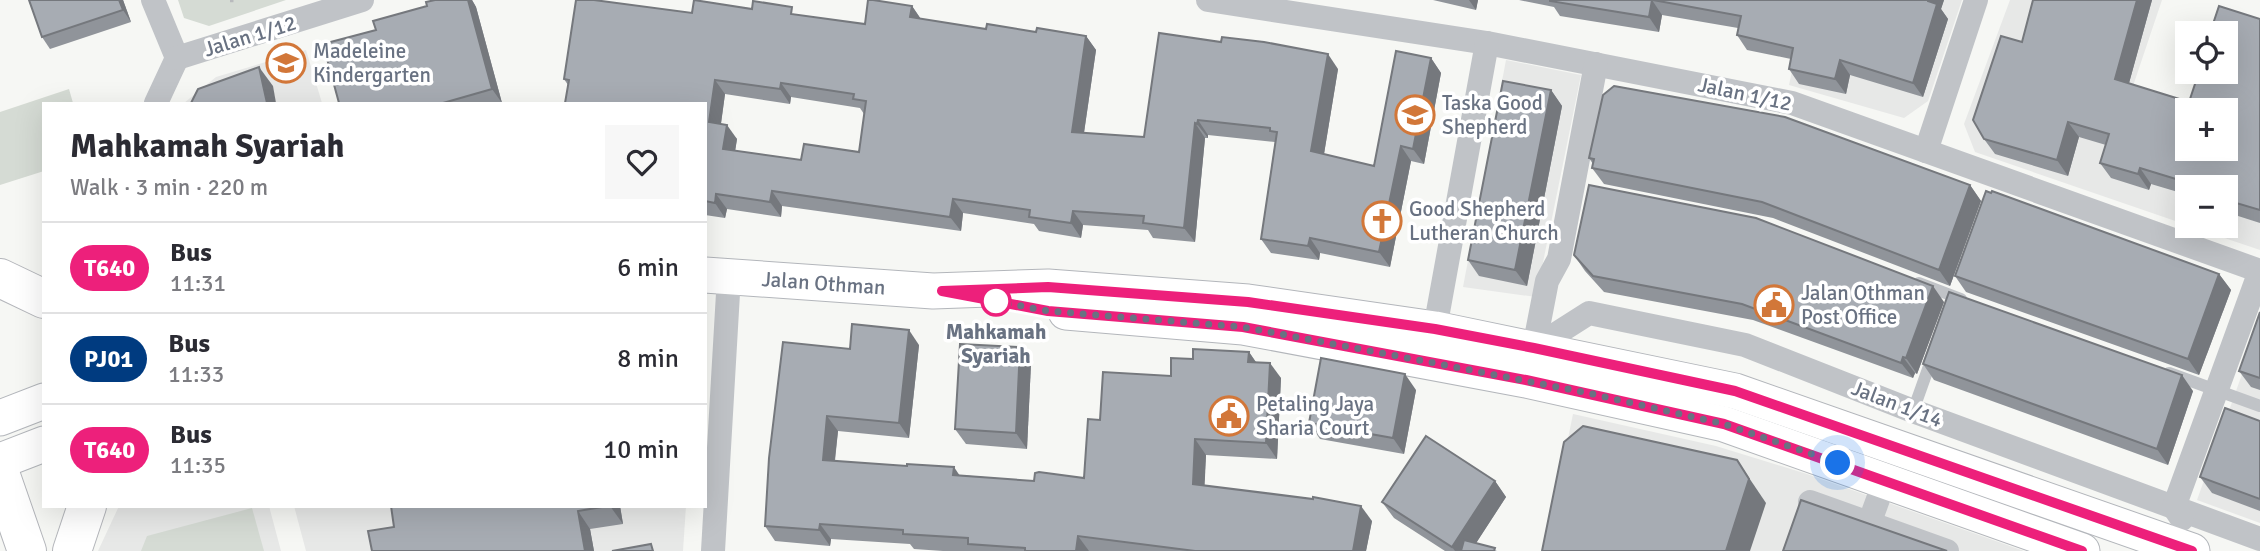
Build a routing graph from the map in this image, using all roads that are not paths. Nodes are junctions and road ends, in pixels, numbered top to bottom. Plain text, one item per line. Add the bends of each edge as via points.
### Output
1 (153, 0) edge
2 (362, 0) edge
3 (1208, 0) edge
4 (1976, 0) edge
5 (1487, 43) junction
6 (177, 58) junction
7 (1596, 64) junction
8 (156, 102) edge
9 (1926, 151) junction
10 (2260, 271) edge
11 (717, 276) edge
12 (0, 278) edge
13 (1906, 278) edge
14 (42, 298) edge
15 (1968, 302) edge
16 (1432, 345) junction
17 (1534, 348) junction
18 (1936, 348) edge
19 (2152, 367) edge
20 (2218, 391) junction
21 (42, 402) edge
22 (2260, 406) edge
23 (1913, 411) junction
24 (0, 418) edge
25 (42, 445) edge
26 (0, 461) edge
27 (0, 473) edge
28 (1885, 480) junction
29 (2174, 507) junction
30 (86, 508) edge
31 (1808, 508) edge
32 (1869, 524) junction
33 (2260, 539) edge
34 (27, 551) edge
35 (72, 551) edge
36 (713, 551) edge
37 (1947, 551) edge
38 (2082, 551) edge
39 (2192, 551) edge
40 (2203, 551) edge

1 - 6 street
2 - 6 street, Jalan 1/12
3 - 5 street, Jalan 1/12
4 - 9 street
5 - 7 street, Jalan 1/12
5 - 16 street
6 - 8 street
7 - 9 street, Jalan 1/12 via 1791,103
7 - 17 street via 1579,188 1559,259 1547,281
9 - 10 street, Jalan 1/12 via 1997,183
10 - 20 street
11 - 16 main road, Jalan Othman via 942,291 1048,287 1235,300
11 - 36 street
12 - 14 main road
13 - 15 lane
16 - 17 main road, Jalan Othman
16 - 28 main road, Jalan Othman via 1576,391 1724,424
17 - 23 street, Jalan 1/14 via 1590,313 1745,345
17 - 39 main road, Jalan Othman via 1735,391
18 - 23 lane
19 - 20 lane
20 - 22 lane
20 - 29 street
21 - 24 main road
23 - 29 street, Jalan 1/14
25 - 26 main road
27 - 34 main road
28 - 32 street
28 - 38 main road, Jalan Othman
29 - 33 street, Jalan 1/14
29 - 40 street
30 - 35 main road
31 - 32 street
32 - 37 street

